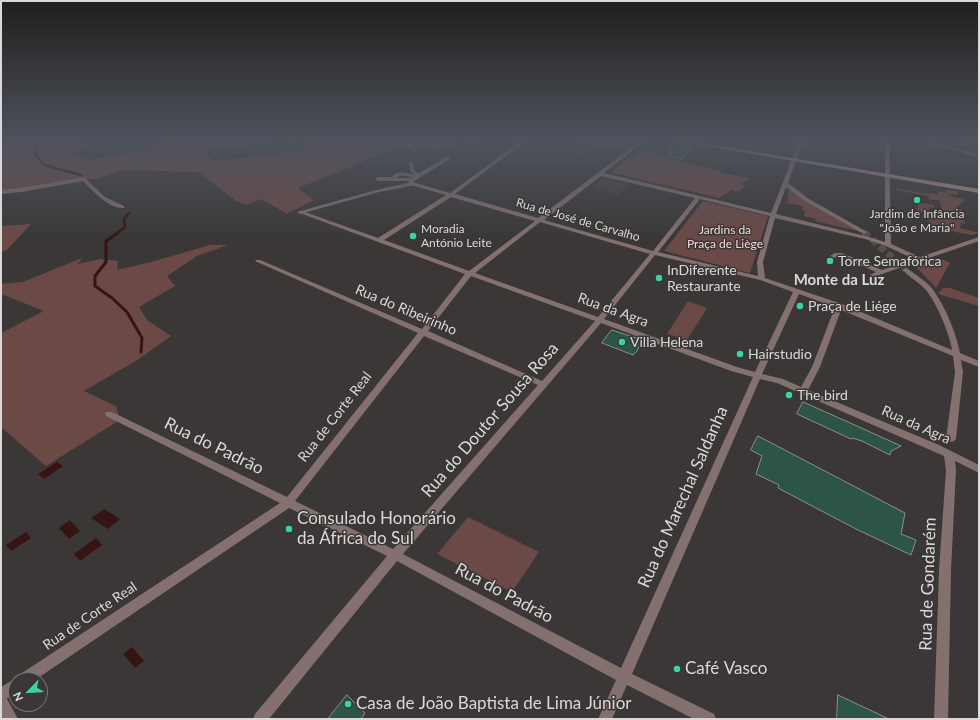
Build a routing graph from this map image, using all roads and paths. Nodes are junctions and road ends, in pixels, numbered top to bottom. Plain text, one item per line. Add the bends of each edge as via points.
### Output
1 (601, 174) edge
2 (414, 175) edge
3 (422, 175) edge
4 (478, 175) edge
5 (604, 175) edge
6 (789, 175) edge
7 (880, 175) edge
8 (888, 176) junction
9 (378, 179) dead end
10 (415, 179) junction
11 (785, 183) junction
12 (979, 191) edge
13 (1, 192) edge
14 (340, 195) dead end
15 (450, 195) junction
16 (354, 197) junction
17 (699, 197) junction
18 (122, 207) dead end
19 (773, 215) junction
20 (540, 220) junction
21 (864, 232) tunnel mouth
22 (979, 239) edge
23 (380, 240) junction
24 (888, 245) junction
25 (654, 253) junction
26 (833, 256) dead end
27 (919, 259) junction
28 (258, 261) dead end
29 (906, 270) tunnel mouth
30 (882, 272) junction
31 (469, 274) junction
32 (873, 275) dead end
33 (762, 279) junction
34 (797, 291) junction
35 (839, 306) junction
36 (600, 320) junction
37 (423, 331) junction
38 (956, 354) junction
39 (979, 364) edge
40 (758, 374) junction
41 (543, 384) junction
42 (803, 391) junction
43 (109, 414) dead end
44 (950, 447) junction
45 (979, 469) edge
46 (288, 503) junction
47 (395, 555) junction
48 (36, 672) edge
49 (624, 677) junction
50 (1, 702) edge
51 (11, 719) edge
52 (260, 719) edge
53 (605, 719) edge
54 (709, 719) edge
55 (941, 719) edge

1 - 20 street, Rua de Corte Real
2 - 10 street
3 - 10 street
4 - 15 street
5 - 17 street
6 - 11 street
7 - 8 main road
8 - 12 main road
8 - 24 street
9 - 10 street, Rua de José de Carvalho
10 - 15 street, Rua de José de Carvalho
10 - 16 street
11 - 19 street
11 - 21 street via 807,200
13 - 18 street via 84,179 103,198
14 - 16 street
15 - 20 street, Rua de José de Carvalho
15 - 23 street
16 - 23 street, Rua da Agra via 300,212
17 - 19 street
17 - 25 street
19 - 24 street
19 - 33 street via 760,262
20 - 25 street, Rua de José de Carvalho
20 - 31 street, Rua de Corte Real
22 - 27 street
23 - 31 street, Rua da Agra
24 - 27 street
25 - 33 street
25 - 36 street, Rua do Doutor Sousa Rosa
26 - 30 street via 840,254
27 - 30 street
28 - 37 street, Rua do Ribeirinho
29 - 38 street, Rua de Gondarém via 936,298 954,339
30 - 32 street
31 - 36 street, Rua da Agra
31 - 37 street, Rua de Corte Real
33 - 34 street
34 - 35 street
34 - 40 street, Rua do Marechal Saldanha
35 - 38 street
35 - 42 street via 816,366
36 - 40 street, Rua da Agra via 734,369
36 - 41 street, Rua do Doutor Sousa Rosa
37 - 41 street, Rua do Ribeirinho
37 - 46 street, Rua de Corte Real
38 - 39 street
38 - 44 street, Rua de Gondarém via 959,380
40 - 42 street, Rua da Agra
40 - 49 street, Rua do Marechal Saldanha
41 - 47 street, Rua do Doutor Sousa Rosa
42 - 44 street, Rua da Agra
43 - 46 street, Rua do Padrão
44 - 45 street, Rua da Agra
44 - 55 street, Rua de Gondarém
46 - 47 street, Rua do Padrão
46 - 48 street, Rua de Corte Real
47 - 49 street, Rua do Padrão
47 - 52 street, Rua do Doutor Sousa Rosa
49 - 53 street, Rua do Marechal Saldanha
49 - 54 street, Rua do Padrão
50 - 51 street

